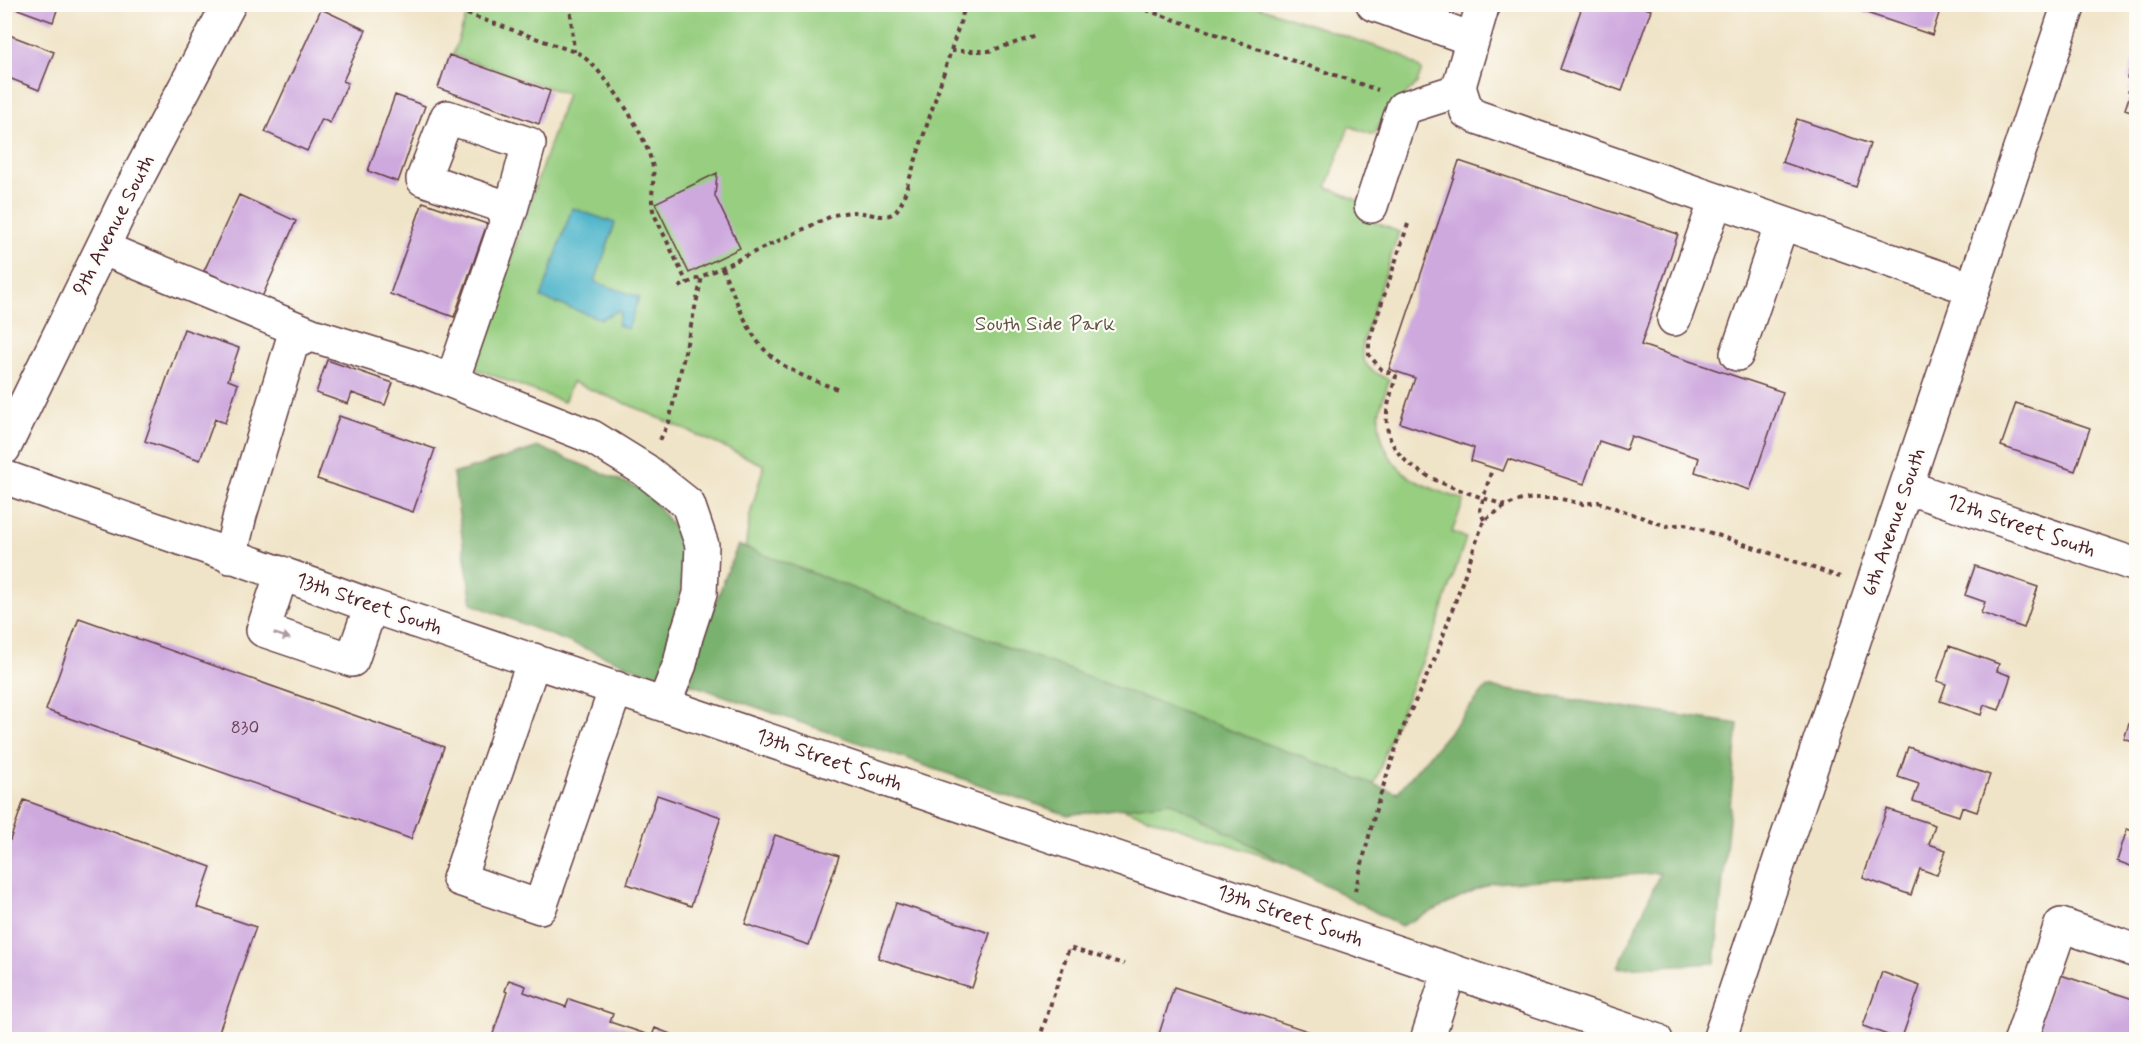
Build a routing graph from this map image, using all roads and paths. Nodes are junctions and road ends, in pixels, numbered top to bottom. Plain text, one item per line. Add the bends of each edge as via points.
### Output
1 (230, 4) edge
2 (570, 4) edge
3 (966, 4) edge
4 (1129, 4) edge
5 (1373, 4) edge
6 (1483, 4) edge
7 (2069, 4) edge
8 (467, 14) dead end
9 (1038, 36) dead end
10 (1472, 39) junction
11 (951, 51) junction
12 (574, 52) junction
13 (1460, 90) junction
14 (1384, 92) dead end
15 (1716, 200) junction
16 (1371, 206) dead end
17 (511, 209) dead end
18 (1782, 223) junction
19 (1408, 224) dead end
20 (102, 248) junction
21 (722, 268) junction
22 (702, 277) junction
23 (687, 283) junction
24 (679, 287) dead end
25 (1973, 289) junction
26 (1674, 319) dead end
27 (312, 335) junction
28 (1737, 354) dead end
29 (452, 381) junction
30 (840, 390) dead end
31 (4, 448) edge
32 (645, 470) junction
33 (1491, 472) dead end
34 (4, 477) edge
35 (1906, 487) junction
36 (1484, 497) junction
37 (1506, 506) junction
38 (1484, 520) junction
39 (230, 557) junction
40 (2136, 565) edge
41 (282, 573) junction
42 (1872, 588) junction
43 (371, 606) junction
44 (534, 660) junction
45 (616, 688) junction
46 (664, 704) junction
47 (1355, 891) dead end
48 (2136, 951) edge
49 (1124, 964) dead end
50 (1450, 970) junction
51 (1039, 1040) edge
52 (1427, 1040) edge
53 (1656, 1040) edge
54 (1719, 1040) edge
55 (2021, 1040) edge

1 - 20 street, 9th Avenue South
2 - 12 path
3 - 11 path
4 - 14 path
5 - 10 street
6 - 10 street
7 - 25 street, 6th Avenue South
8 - 12 path
9 - 11 path via 989,51
10 - 13 street
11 - 21 path via 902,204 895,213 882,217 853,212 834,215
12 - 23 path via 609,83 631,116 653,170 654,214
13 - 15 street via 1467,112 1477,117
13 - 16 street via 1403,108
15 - 18 street
15 - 26 street
17 - 29 street
18 - 25 street
18 - 28 street
19 - 36 path via 1369,341 1369,355 1381,369 1396,376 1387,412 1390,438 1416,471
20 - 27 street
20 - 31 street, 9th Avenue South
21 - 22 path
21 - 30 path via 749,328 762,347 787,368
22 - 23 path
22 - 32 path via 669,422
23 - 24 path
25 - 35 street, 6th Avenue South
27 - 29 street
27 - 39 street via 292,343
29 - 32 street via 592,436
32 - 46 street via 688,504 702,545 700,594
33 - 36 path
34 - 39 street, 13th Street South
35 - 40 street, 12th Street South
35 - 42 street, 6th Avenue South
36 - 37 path
36 - 38 path via 1480,510
37 - 38 path
37 - 42 path via 1533,498 1598,502 1666,526 1685,524
38 - 47 path via 1436,656 1399,740
39 - 41 street, 13th Street South
41 - 43 street, 13th Street South
41 -> 43 street via 263,630 352,660
42 - 54 street, 6th Avenue South
43 - 44 street, 13th Street South
44 - 45 street, 13th Street South
44 - 45 street via 459,879 540,907
45 - 46 street, 13th Street South
46 - 50 street, 13th Street South
48 - 55 street via 2061,925
49 - 51 path via 1069,948
50 - 52 street
50 - 53 street, 13th Street South

